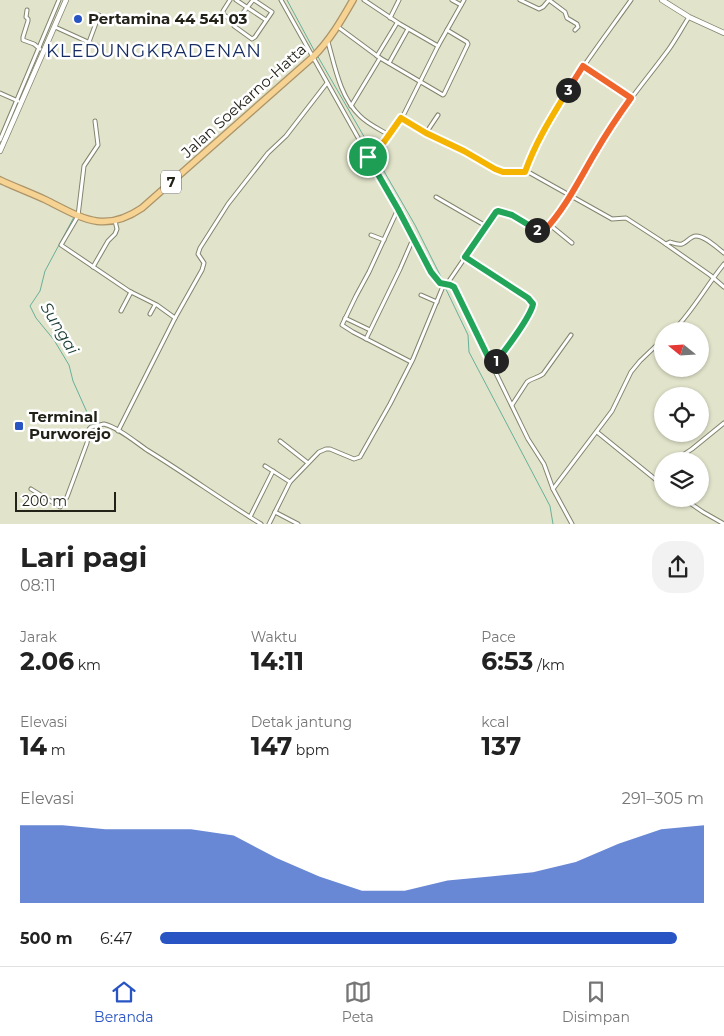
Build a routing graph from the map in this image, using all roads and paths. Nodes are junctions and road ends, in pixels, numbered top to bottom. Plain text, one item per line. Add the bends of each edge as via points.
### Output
1 (59, 0) edge
2 (66, 0) edge
3 (230, 0) edge
4 (236, 0) edge
5 (253, 0) edge
6 (281, 0) edge
7 (353, 0) edge
8 (364, 0) edge
9 (399, 0) edge
10 (452, 0) edge
11 (464, 0) edge
12 (520, 0) edge
13 (549, 0) edge
14 (632, 0) edge
15 (662, 0) edge
16 (461, 5) junction
17 (248, 8) junction
18 (27, 10) dead end
19 (100, 15) dead end
20 (689, 17) junction
21 (390, 18) junction
22 (266, 20) junction
23 (397, 23) junction
24 (235, 24) junction
25 (55, 27) junction
26 (338, 27) junction
27 (408, 29) junction
28 (447, 30) junction
29 (575, 30) dead end
30 (724, 33) edge
31 (328, 41) junction
32 (88, 42) junction
33 (438, 46) junction
34 (99, 47) dead end
35 (40, 48) junction
36 (44, 53) junction
37 (315, 54) junction
38 (378, 57) junction
39 (389, 64) junction
40 (583, 66) junction
41 (420, 81) junction
42 (327, 83) junction
43 (0, 94) edge
44 (631, 98) junction
45 (19, 101) junction
46 (351, 106) junction
47 (438, 115) dead end
48 (401, 118) junction
49 (95, 121) dead end
50 (426, 133) junction
51 (389, 136) junction
52 (0, 140) edge
53 (0, 151) edge
54 (368, 157) junction
55 (525, 172) junction
56 (0, 180) edge
57 (571, 195) junction
58 (436, 197) dead end
59 (398, 209) junction
60 (78, 216) junction
61 (115, 221) junction
62 (550, 225) junction
63 (486, 226) junction
64 (371, 235) dead end
65 (414, 239) junction
66 (384, 240) junction
67 (572, 243) dead end
68 (666, 244) junction
69 (724, 253) edge
70 (465, 257) junction
71 (724, 264) edge
72 (93, 266) junction
73 (713, 277) junction
74 (445, 284) junction
75 (724, 287) edge
76 (131, 292) junction
77 (420, 295) dead end
78 (437, 302) junction
79 (155, 305) junction
80 (121, 311) dead end
81 (150, 314) dead end
82 (175, 318) junction
83 (346, 318) junction
84 (681, 322) edge
85 (370, 330) junction
86 (571, 335) dead end
87 (366, 338) junction
88 (654, 348) edge
89 (411, 362) junction
90 (492, 365) junction
91 (512, 406) junction
92 (724, 423) edge
93 (118, 431) junction
94 (598, 432) junction
95 (280, 441) dead end
96 (688, 452) edge
97 (308, 463) junction
98 (265, 466) dead end
99 (273, 471) junction
100 (654, 478) edge
101 (290, 482) junction
102 (553, 488) junction
103 (31, 489) dead end
104 (696, 507) edge
105 (275, 512) junction
106 (250, 517) junction
107 (261, 524) edge
108 (269, 524) edge
109 (298, 524) edge
110 (572, 524) edge
111 (724, 524) edge

1 - 35 street
2 - 25 main road
3 - 24 street via 223,14
4 - 17 street
5 - 17 street
5 - 22 street via 272,11
6 - 37 street
7 - 26 highway, Jalan Soekarno-Hatta / 7
8 - 21 street
9 - 21 street
10 - 16 street
11 - 16 street
12 - 13 street via 539,9
13 - 29 street via 577,24
14 - 40 street
15 - 20 main road
16 - 28 street
17 - 22 street
17 - 24 street
18 - 35 street via 24,40
19 - 32 street
20 - 30 main road
20 - 44 street via 670,48
21 - 23 street
22 - 24 street via 252,39
23 - 27 street
23 - 38 street
25 - 32 street
25 - 36 main road
26 - 31 highway, Jalan Soekarno-Hatta / 7
26 - 38 street
27 - 33 street
27 - 39 street
28 - 33 street
28 - 41 street via 468,44 444,94
31 - 37 highway, Jalan Soekarno-Hatta / 7
31 - 46 street via 339,82
32 - 34 street
33 - 41 street
35 - 36 street
35 - 45 street
36 - 45 main road
37 - 42 street
37 - 61 highway, Jalan Soekarno-Hatta / 7 via 142,208
38 - 39 street
38 - 46 street
39 - 41 street
40 - 44 street
40 - 55 street via 543,131
41 - 48 street
42 - 54 street
42 - 82 street via 228,204 200,248 198,254 204,266
43 - 45 street
44 - 57 street
45 - 52 street
45 - 53 main road
46 - 51 street
47 - 50 street
48 - 50 street
48 - 51 street
49 - 60 street via 98,146 83,169
50 - 55 street via 495,169
51 - 54 street
54 - 59 street
55 - 57 street
56 - 60 highway, Jalan Soekarno-Hatta / 7
57 - 62 street
57 - 68 street via 612,219 626,218
58 - 63 street
59 - 65 street
59 - 66 street
60 - 61 highway, Jalan Soekarno-Hatta / 7 via 97,222
60 - 72 street via 61,245
61 - 72 street via 115,234
62 - 63 street via 544,231 538,230 498,211
62 - 67 street
63 - 70 street
64 - 66 street
65 - 74 street via 431,272 438,282
65 - 85 street
66 - 83 street
68 - 69 street via 680,245 696,236
68 - 73 street
70 - 74 street
70 - 90 street via 533,304 526,319
71 - 73 street
72 - 76 street
73 - 75 street
73 - 84 street
74 - 78 street
74 - 90 street via 454,287
76 - 79 street
76 - 80 street
77 - 78 street
78 - 89 street
79 - 81 street
79 - 82 street
82 - 93 street
83 - 85 street
83 - 87 street via 342,326
85 - 87 street
86 - 91 street via 543,374 527,382
87 - 89 street
88 - 94 street via 631,372 612,412
89 - 97 street via 360,457 354,459 326,449
90 - 91 street
91 - 102 street via 544,464
92 - 96 street
93 - 103 street via 104,424 89,429 67,497 60,507
93 - 106 street
94 - 100 street
94 - 102 street
95 - 97 street
97 - 101 street
98 - 99 street
99 - 101 street
99 - 106 street
101 - 105 street
102 - 110 street
104 - 111 street
105 - 108 street
105 - 109 street
106 - 107 street

